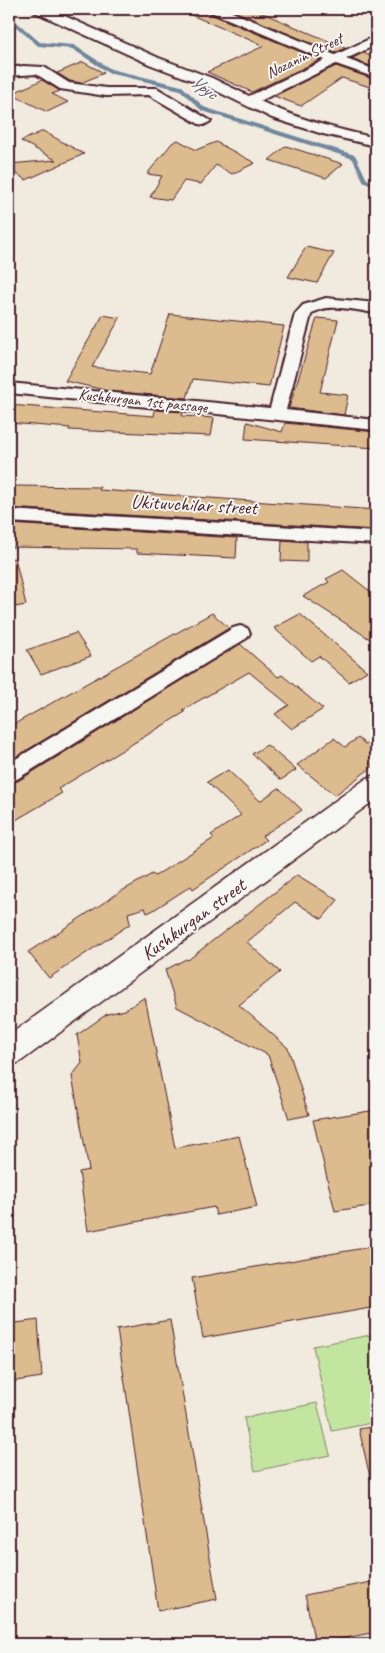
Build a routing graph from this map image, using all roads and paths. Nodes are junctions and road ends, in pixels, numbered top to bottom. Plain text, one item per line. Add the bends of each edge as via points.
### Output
1 (39, 9) edge
2 (215, 9) edge
3 (376, 40) edge
4 (336, 60) junction
5 (9, 72) edge
6 (376, 74) edge
7 (248, 102) junction
8 (204, 121) dead end
9 (376, 142) edge
10 (376, 308) edge
11 (9, 388) edge
12 (277, 413) junction
13 (376, 425) edge
14 (9, 516) edge
15 (376, 538) edge
16 (240, 633) dead end
17 (9, 773) edge
18 (376, 785) edge
19 (9, 1052) edge

1 - 7 street, Nozanin Street via 207,81
2 - 4 street
3 - 4 street, Nozanin Street
4 - 6 street
4 - 7 street, Nozanin Street
5 - 8 street via 39,70 66,86 106,92 152,91
7 - 9 street, Nozanin Street via 293,121
10 - 12 street via 326,303 306,308
11 - 12 street, Kushkurgan 1st passage
12 - 13 street, Kushkurgan 1st passage
14 - 15 street, Ukituvchilar street
16 - 17 street
18 - 19 street, Kushkurgan street

